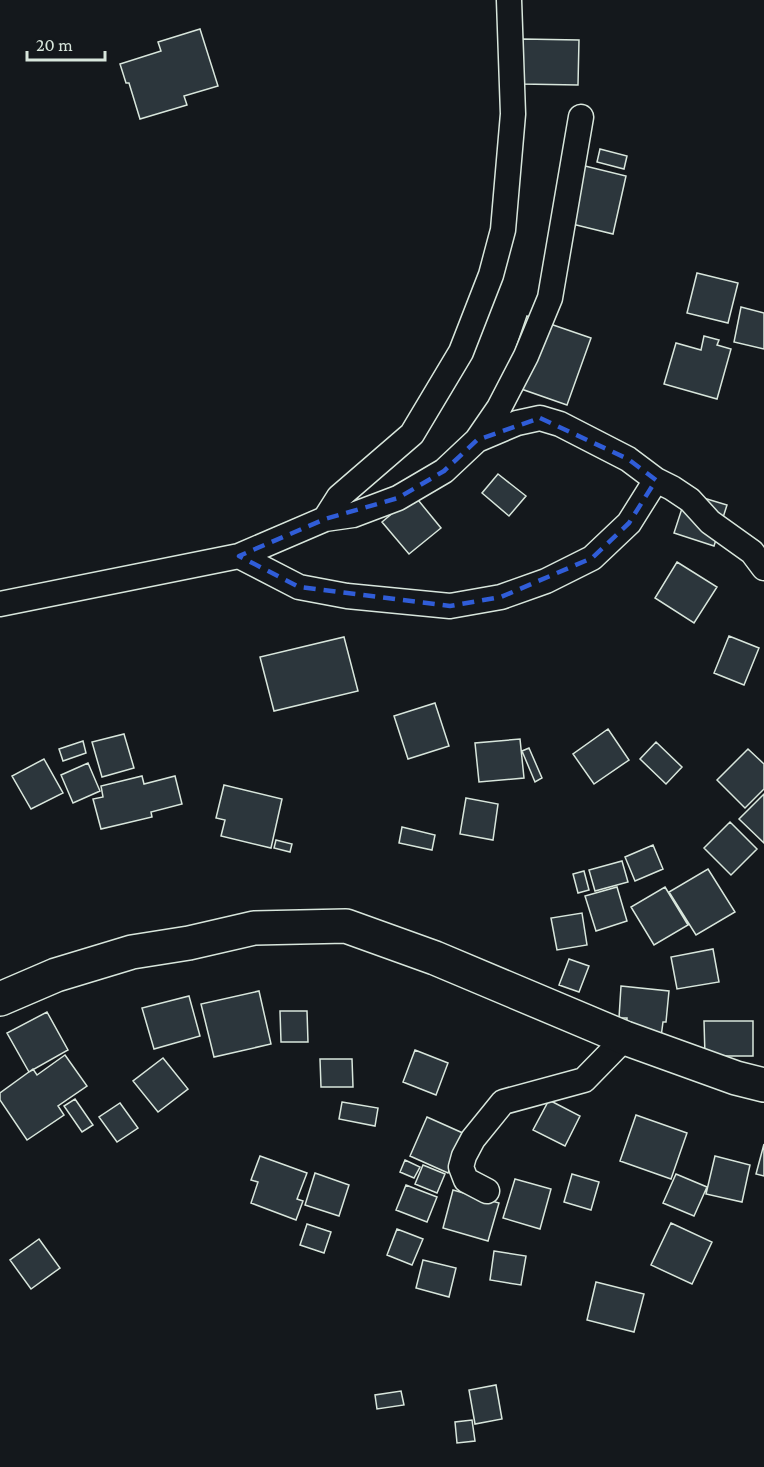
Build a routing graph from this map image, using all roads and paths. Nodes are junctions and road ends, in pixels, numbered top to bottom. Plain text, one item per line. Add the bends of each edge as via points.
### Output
1 (509, 0) edge
2 (581, 117) dead end
3 (477, 440) junction
4 (656, 480) junction
5 (325, 519) junction
6 (239, 556) junction
7 (764, 568) edge
8 (0, 604) edge
9 (0, 999) edge
10 (625, 1038) junction
11 (764, 1085) edge
12 (487, 1191) dead end

1 - 5 street via 513,114 503,230 491,275 461,352 412,434 339,497
2 - 3 street via 550,298 526,356
3 - 4 street via 540,418 560,424 628,459
3 - 5 street via 444,471 398,498
4 - 6 street via 629,523 592,558 546,581 501,597 450,606 347,596 298,587
4 - 7 street via 690,500 710,522 752,552
5 - 6 street
6 - 8 street
9 - 10 main road via 56,975 132,952 254,928 346,926 435,958
10 - 11 main road
10 - 12 street via 584,1080 503,1102 473,1139 461,1167 466,1180

